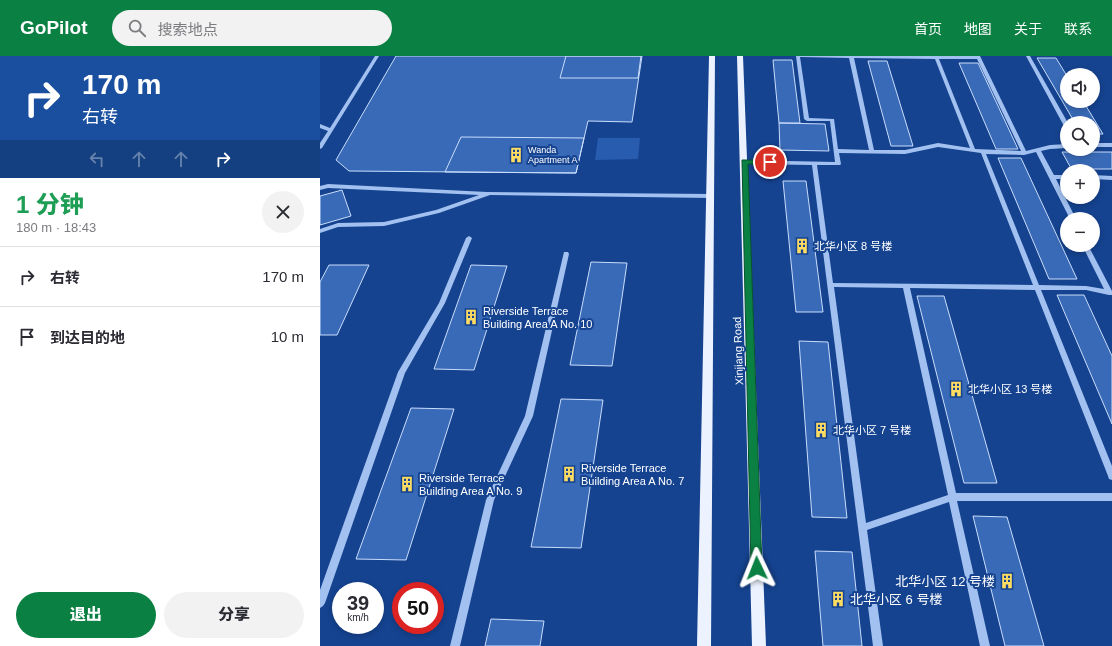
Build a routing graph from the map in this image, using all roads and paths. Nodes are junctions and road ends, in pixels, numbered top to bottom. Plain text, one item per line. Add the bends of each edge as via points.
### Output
1 (377, 56) edge
2 (712, 56) edge
3 (740, 56) edge
4 (798, 56) edge
5 (851, 56) edge
6 (1028, 56) edge
7 (936, 57) edge
8 (979, 57) edge
9 (1061, 116) edge
10 (320, 126) edge
11 (331, 130) junction
12 (1100, 145) edge
13 (1112, 145) edge
14 (1060, 146) edge
15 (320, 147) edge
16 (973, 150) junction
17 (1038, 150) junction
18 (836, 151) junction
19 (872, 152) junction
20 (983, 152) junction
21 (1024, 154) junction
22 (744, 162) junction
23 (814, 163) junction
24 (1052, 177) junction
25 (1060, 177) edge
26 (1100, 178) edge
27 (1112, 178) edge
28 (320, 188) edge
29 (489, 193) junction
30 (711, 196) junction
31 (1070, 212) edge
32 (320, 231) edge
33 (469, 238) dead end
34 (1089, 252) edge
35 (566, 254) dead end
36 (830, 285) junction
37 (906, 286) junction
38 (1037, 287) junction
39 (1110, 293) edge
40 (1112, 476) edge
41 (953, 496) junction
42 (1112, 497) edge
43 (862, 528) junction
44 (320, 603) edge
45 (455, 646) edge
46 (704, 646) edge
47 (759, 646) edge
48 (878, 646) edge
49 (985, 646) edge

1 - 11 street
2 - 30 main road
3 - 22 main road, Xinjiang Road
4 - 5 street
4 - 18 street via 807,119 832,120
5 - 7 street
5 - 19 street
6 - 9 street
7 - 8 street
7 - 16 street
8 - 21 street
10 - 11 street
11 - 15 street
12 - 13 street
14 - 17 street
16 - 19 street via 938,145 905,152
16 - 20 street
17 - 21 street
17 - 24 street
18 - 19 street
18 - 23 street via 838,164
20 - 21 street
20 - 38 street
22 - 23 street
22 - 47 main road, Xinjiang Road
23 - 36 street
24 - 25 street
24 - 31 street
26 - 27 street
28 - 29 street via 328,186
29 - 30 street
29 - 32 street via 437,212 384,224 338,225
30 - 46 main road
33 - 44 street via 442,303 402,372
34 - 39 street
35 - 45 street via 529,416 490,500
36 - 37 street
36 - 43 street
37 - 38 street
37 - 41 street
38 - 39 street via 1086,288
38 - 40 street
41 - 42 street
41 - 43 street
41 - 49 street
43 - 48 street

